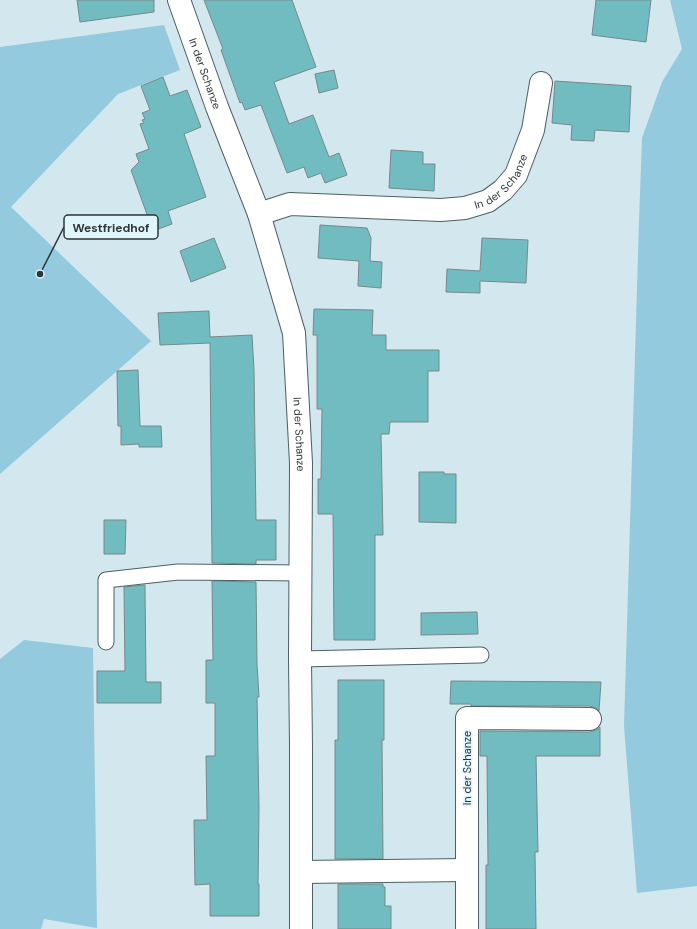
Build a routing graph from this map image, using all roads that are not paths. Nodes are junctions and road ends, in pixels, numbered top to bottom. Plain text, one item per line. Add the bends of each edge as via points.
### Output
1 (179, 0) edge
2 (541, 83) dead end
3 (259, 214) junction
4 (301, 573) junction
5 (106, 642) dead end
6 (481, 655) dead end
7 (300, 659) junction
8 (590, 719) dead end
9 (466, 870) junction
10 (301, 872) junction
11 (301, 929) edge
12 (467, 929) edge

1 - 3 street, In der Schanze
2 - 3 street, In der Schanze via 533,130 516,175 503,190 488,201 465,208 441,210 290,204
3 - 4 street, In der Schanze via 294,333 301,463
4 - 5 lane via 178,572 106,580
4 - 7 street, In der Schanze
6 - 7 lane
7 - 10 street, In der Schanze
8 - 9 street, In der Schanze via 467,718
9 - 10 street
9 - 12 street, In der Schanze
10 - 11 street, In der Schanze

